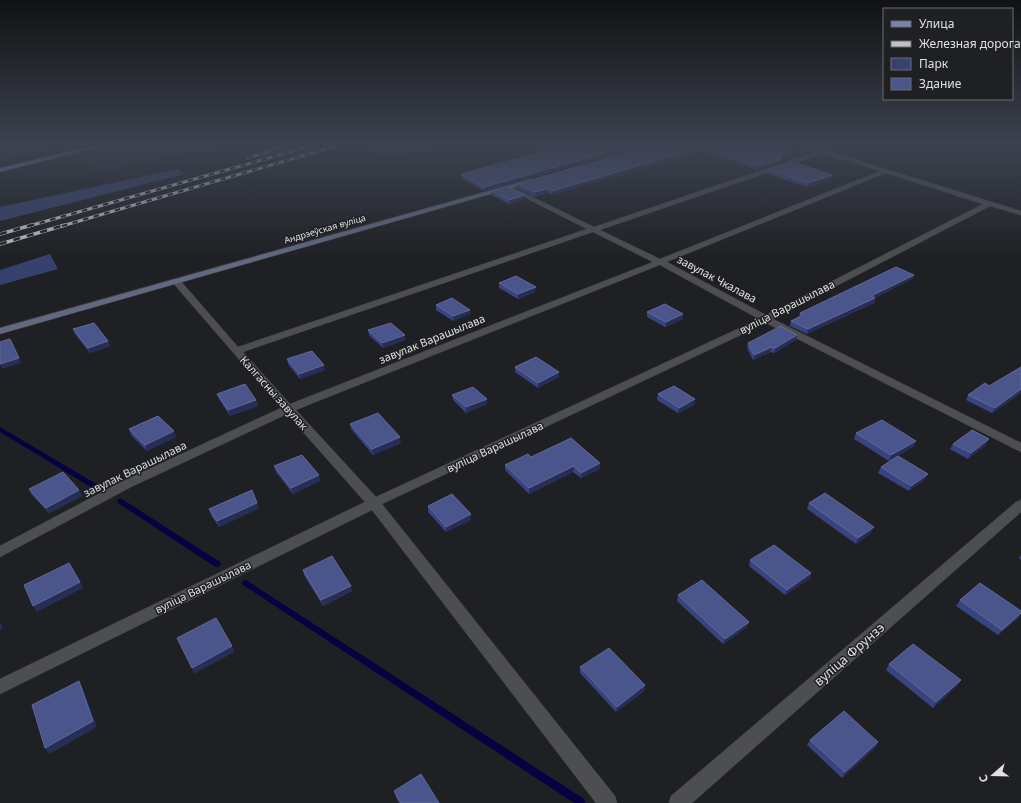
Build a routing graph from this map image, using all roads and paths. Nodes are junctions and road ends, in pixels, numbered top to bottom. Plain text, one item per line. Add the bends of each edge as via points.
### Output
1 (521, 183) edge
2 (729, 183) edge
3 (855, 183) edge
4 (921, 183) edge
5 (508, 187) junction
6 (988, 204) junction
7 (1021, 213) edge
8 (592, 230) junction
9 (660, 262) junction
10 (176, 281) junction
11 (766, 319) junction
12 (0, 331) edge
13 (236, 351) junction
14 (288, 409) junction
15 (1021, 448) edge
16 (374, 503) junction
17 (1021, 505) edge
18 (0, 552) edge
19 (0, 686) edge
20 (608, 803) edge
21 (678, 803) edge

1 - 5 main road, Андрэеўская вуліца
2 - 8 street
3 - 9 street, завулак Варашылава
4 - 6 street
5 - 8 street, завулак Чкалава
5 - 10 main road, Андрэеўская вуліца
6 - 7 street
6 - 11 street, вуліца Варашылава
8 - 9 street, завулак Чкалава
8 - 13 street
9 - 11 street, завулак Чкалава
9 - 14 street, завулак Варашылава
10 - 12 main road, Андрэеўская вуліца
10 - 13 street, Калгасны завулак
11 - 15 street, завулак Чкалава
11 - 16 street, вуліца Варашылава
13 - 14 street, Калгасны завулак
14 - 16 street, Калгасны завулак
14 - 18 street, завулак Варашылава via 128,484
16 - 19 street, вуліца Варашылава
16 - 20 street, Калгасны завулак
17 - 21 street, вуліца Фрунзэ

